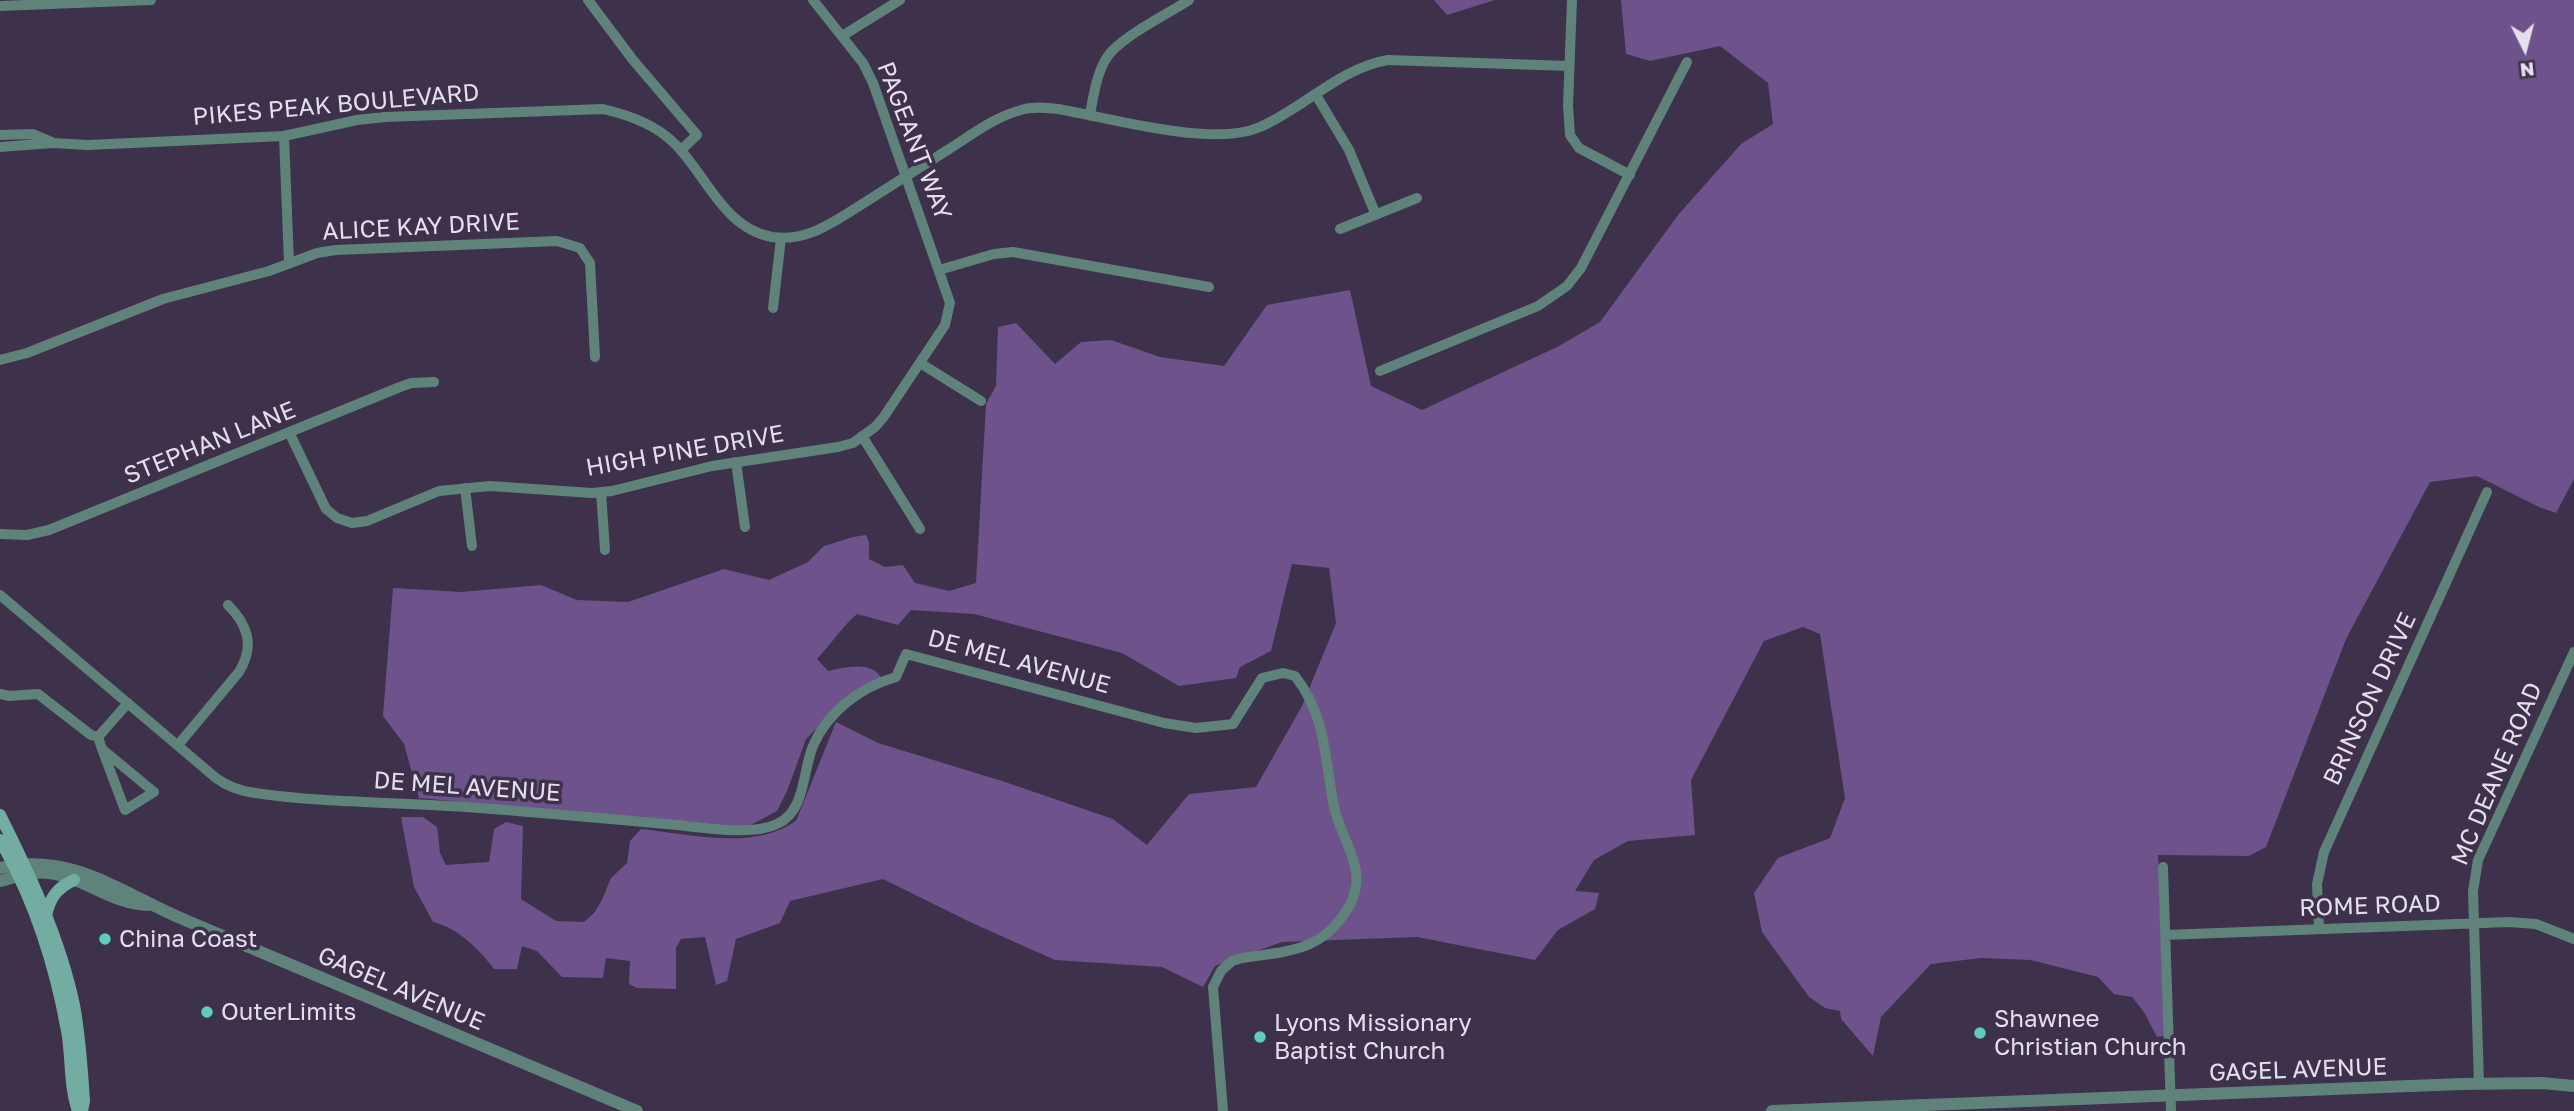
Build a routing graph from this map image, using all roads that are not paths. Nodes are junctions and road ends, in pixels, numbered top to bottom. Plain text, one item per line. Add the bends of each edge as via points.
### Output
1 (151, 0) edge
2 (588, 0) edge
3 (813, 0) edge
4 (900, 0) edge
5 (1189, 0) edge
6 (1572, 0) edge
7 (0, 6) edge
8 (842, 36) junction
9 (1687, 61) dead end
10 (1569, 66) junction
11 (1316, 95) junction
12 (1090, 114) junction
13 (0, 135) edge
14 (284, 136) junction
15 (52, 143) junction
16 (0, 147) edge
17 (681, 150) junction
18 (1630, 175) junction
19 (906, 176) junction
20 (1417, 198) dead end
21 (1376, 215) junction
22 (1340, 229) dead end
23 (781, 237) junction
24 (289, 263) junction
25 (939, 270) junction
26 (1209, 287) dead end
27 (773, 308) dead end
28 (595, 357) dead end
29 (0, 360) edge
30 (920, 363) junction
31 (1380, 371) dead end
32 (434, 382) dead end
33 (981, 401) dead end
34 (290, 434) junction
35 (862, 436) junction
36 (736, 462) junction
37 (465, 488) junction
38 (601, 492) junction
39 (2487, 492) dead end
40 (745, 527) dead end
41 (920, 529) dead end
42 (0, 534) edge
43 (472, 546) dead end
44 (605, 550) dead end
45 (0, 595) edge
46 (228, 605) dead end
47 (2574, 652) edge
48 (0, 694) edge
49 (128, 703) junction
50 (98, 737) junction
51 (178, 745) junction
52 (102, 749) junction
53 (0, 815) edge
54 (0, 840) edge
55 (2163, 867) dead end
56 (0, 868) edge
57 (20, 870) junction
58 (74, 880) junction
59 (0, 881) edge
60 (149, 905) junction
61 (46, 916) junction
62 (2476, 923) junction
63 (2319, 929) junction
64 (2165, 935) junction
65 (2574, 939) edge
66 (53, 949) junction
67 (2479, 1084) junction
68 (2574, 1086) edge
69 (2170, 1096) junction
70 (80, 1111) edge
71 (637, 1111) edge
72 (1223, 1111) edge
73 (1772, 1111) edge
74 (2171, 1111) edge

1 - 7 street
2 - 17 street via 697,135
3 - 8 street, PAGEANT WAY
4 - 8 street
5 - 12 street via 1112,52 1094,90
6 - 10 street
8 - 19 street, PAGEANT WAY via 873,83
9 - 18 street
10 - 11 street, PIKES PEAK BOULEVARD via 1388,60 1368,65
10 - 18 street via 1570,135 1579,148
11 - 12 street, PIKES PEAK BOULEVARD via 1259,128 1226,135
11 - 21 street via 1349,150
12 - 19 street, PIKES PEAK BOULEVARD via 1021,110
13 - 15 street, PIKES PEAK BOULEVARD via 33,134
14 - 15 street, PIKES PEAK BOULEVARD
14 - 17 street, PIKES PEAK BOULEVARD via 385,117 588,108 643,122
14 - 24 street
15 - 16 street, PIKES PEAK BOULEVARD
17 - 23 street, PIKES PEAK BOULEVARD via 739,223
18 - 31 street via 1581,268 1558,294
19 - 23 street, PIKES PEAK BOULEVARD via 815,232
19 - 25 street, PAGEANT WAY
20 - 21 street
21 - 22 street
23 - 27 street
24 - 28 street, ALICE KAY DRIVE via 336,250 557,240 574,244 590,263
24 - 29 street, ALICE KAY DRIVE via 163,299
25 - 26 street via 1013,252
25 - 30 street, HIGH PINE DRIVE via 949,314
30 - 33 street
30 - 35 street, HIGH PINE DRIVE via 883,418
32 - 34 street, STEPHAN LANE via 411,383
34 - 37 street, HIGH PINE DRIVE via 326,509 344,521 367,521 439,491
34 - 42 street, STEPHAN LANE via 50,530
35 - 36 street, HIGH PINE DRIVE via 838,447
35 - 41 street
36 - 38 street, HIGH PINE DRIVE
36 - 40 street
37 - 38 street, HIGH PINE DRIVE
37 - 43 street
38 - 44 street
39 - 63 street, BRINSON DRIVE via 2324,852 2317,884
45 - 49 street, DE MEL AVENUE
46 - 51 street via 249,637 246,659
47 - 62 street, MC DEANE ROAD via 2478,860 2473,891
48 - 50 street via 38,694
49 - 50 street
49 - 51 street, DE MEL AVENUE
50 - 52 street
51 - 72 street, DE MEL AVENUE via 222,782 255,793 758,829 774,826 793,812 813,747 835,713 857,694 896,677 906,654 1196,728 1233,724 1262,678 1283,673 1295,676 1312,699 1337,822 1356,868 1356,883 1340,922 1313,945 1242,958 1221,971 1213,987 1213,1005
52 - 52 street via 125,810 154,792 148,786
53 - 57 main road
54 - 57 main road
55 - 64 street
56 - 57 street
57 - 58 street, GAGEL AVENUE
57 - 59 street
57 - 60 street, GAGEL AVENUE via 46,863 81,872
57 - 61 main road
57 - 66 main road
58 - 60 street, GAGEL AVENUE via 134,905
58 - 61 main road via 57,890
60 - 71 street, GAGEL AVENUE
61 - 66 main road
62 - 63 street, ROME ROAD
62 - 65 street, ROME ROAD via 2536,924
62 - 67 street, MC DEANE ROAD
63 - 64 street, ROME ROAD
64 - 69 street
66 - 70 main road
67 - 68 street, GAGEL AVENUE
67 - 69 street, GAGEL AVENUE
69 - 73 street, GAGEL AVENUE
69 - 74 street

